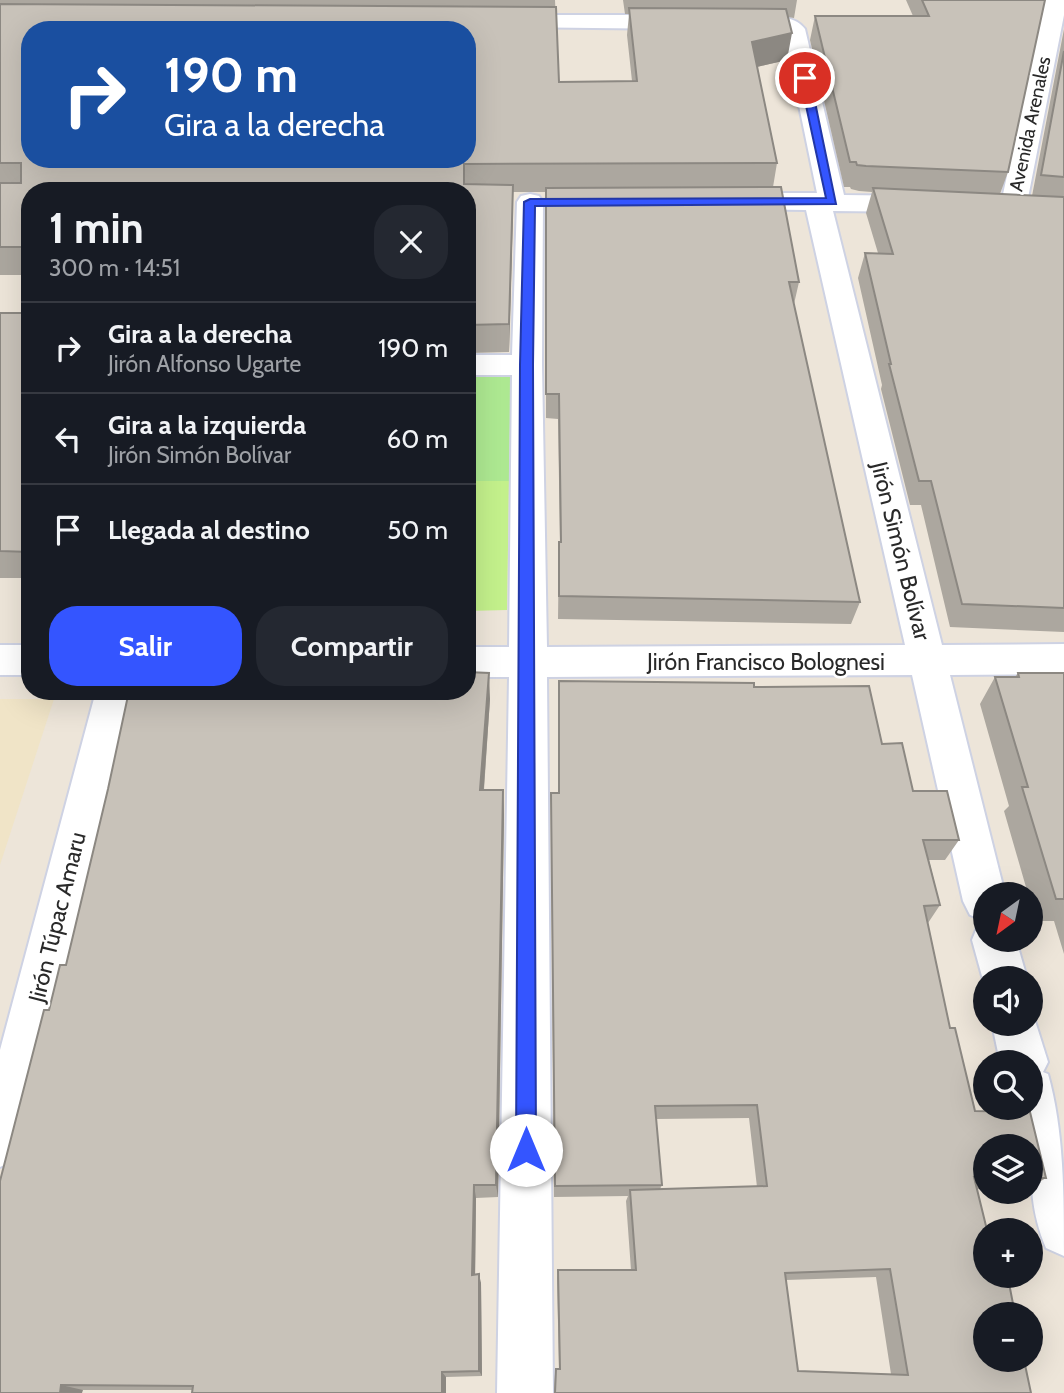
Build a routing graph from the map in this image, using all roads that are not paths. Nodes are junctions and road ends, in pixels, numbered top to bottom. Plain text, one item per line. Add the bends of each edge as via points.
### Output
1 (1056, 0) edge
2 (481, 22) edge
3 (531, 202) dead end
4 (708, 202) edge
5 (825, 202) junction
6 (951, 205) edge
7 (1013, 208) edge
8 (476, 365) edge
9 (527, 365) junction
10 (1064, 659) edge
11 (0, 660) edge
12 (21, 660) edge
13 (476, 662) edge
14 (928, 662) junction
15 (528, 663) junction
16 (113, 700) edge
17 (980, 882) edge
18 (1038, 1120) edge
19 (0, 1142) edge
20 (1064, 1230) edge
21 (525, 1393) edge

1 - 7 street, Avenida Arenales
2 - 5 street, Jirón Simón Bolívar via 707,22 781,24 794,29
3 - 9 street
4 - 5 street
5 - 6 street
5 - 14 street, Jirón Simón Bolívar
8 - 9 street
9 - 15 street
10 - 14 street, Jirón Francisco Bolognesi
11 - 12 street
13 - 15 street, Jirón Francisco Bolognesi
14 - 15 street, Jirón Francisco Bolognesi
14 - 17 street, Jirón Simón Bolívar
15 - 21 street
16 - 19 street, Jirón Túpac Amaru
18 - 20 street

